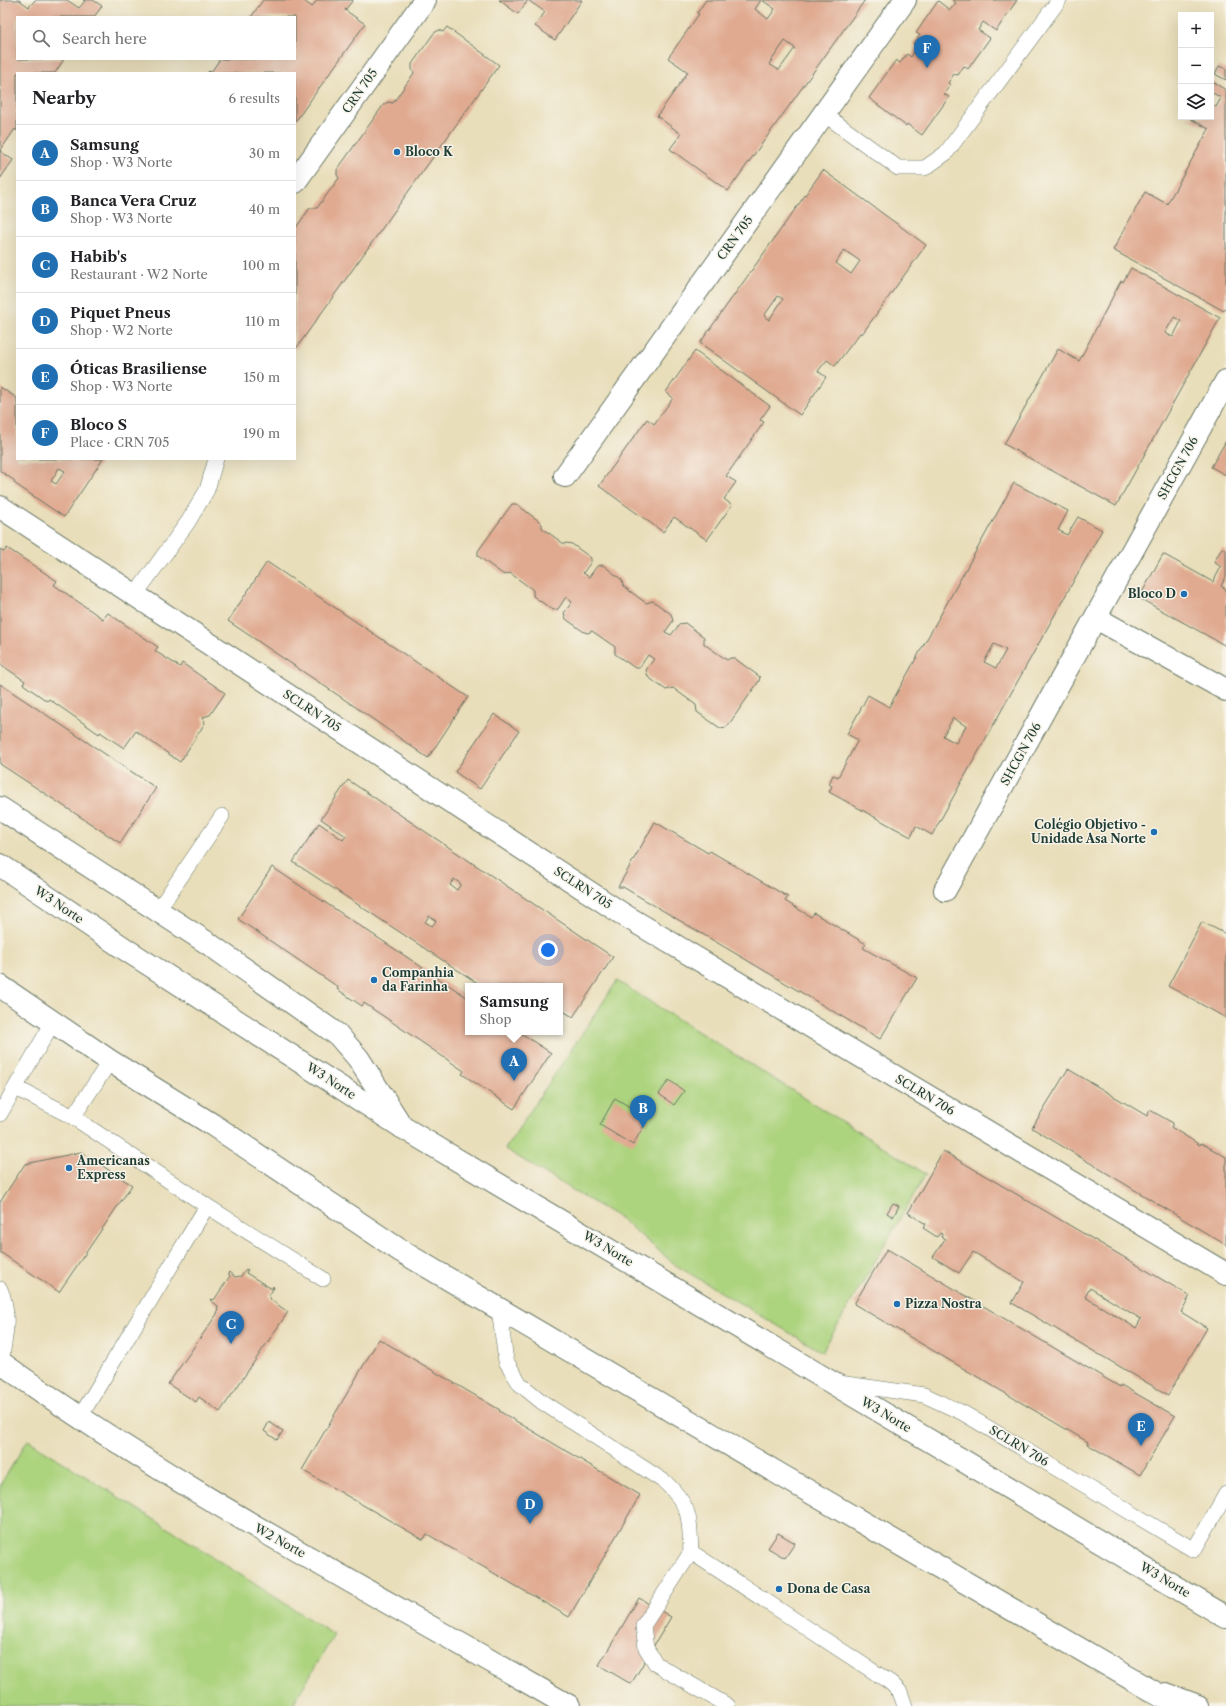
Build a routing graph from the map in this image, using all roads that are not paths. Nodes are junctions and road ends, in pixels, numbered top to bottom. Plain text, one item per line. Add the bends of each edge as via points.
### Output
1 (425, 0) edge
2 (905, 0) edge
3 (1059, 0) edge
4 (824, 114) junction
5 (296, 181) edge
6 (1226, 381) edge
7 (216, 460) edge
8 (565, 476) dead end
9 (0, 507) edge
10 (135, 595) junction
11 (1096, 618) junction
12 (1226, 690) edge
13 (0, 808) edge
14 (222, 816) dead end
15 (0, 865) edge
16 (945, 890) dead end
17 (158, 910) junction
18 (624, 915) joint
19 (0, 986) edge
20 (54, 1022) junction
21 (110, 1061) junction
22 (16, 1088) junction
23 (0, 1114) edge
24 (74, 1117) junction
25 (402, 1127) junction
26 (207, 1206) junction
27 (1226, 1274) edge
28 (323, 1279) dead end
29 (0, 1289) edge
30 (499, 1309) junction
31 (0, 1362) edge
32 (830, 1381) junction
33 (80, 1417) junction
34 (1226, 1494) edge
35 (691, 1552) junction
36 (1226, 1617) edge
37 (1141, 1684) junction
38 (569, 1706) edge
39 (728, 1706) edge
40 (905, 1706) edge
41 (1178, 1706) edge
42 (1198, 1706) edge

1 - 5 street, CRN 705
2 - 4 street, CRN 705
3 - 4 lane via 946,153 925,168 898,168
4 - 8 street, CRN 705
6 - 11 street, SHCGN 706
7 - 10 lane via 207,490 188,522
9 - 10 street, SCLRN 705
10 - 18 street, SCLRN 705
11 - 12 street
11 - 16 street, SHCGN 706
13 - 17 street
14 - 17 lane
15 - 25 street, W3 Norte via 128,951
17 - 25 street via 338,1035 358,1058
18 - 27 street, SCLRN 706
19 - 20 street
20 - 21 street
20 - 22 lane
21 - 24 lane
21 - 30 street via 213,1124 401,1252
22 - 23 lane
22 - 24 lane
24 - 26 lane
25 - 32 street, W3 Norte
26 - 28 lane
26 - 33 lane
29 - 31 lane via 6,1305 7,1319
30 - 35 lane via 506,1361 520,1384 542,1402 680,1496 688,1512
30 - 37 street
31 - 33 street, W2 Norte
32 - 34 lane, SCLRN 706 via 924,1395 950,1407 1194,1550
32 - 36 street, W3 Norte
33 - 38 street, W2 Norte via 241,1519
35 - 39 lane via 643,1626 646,1648 656,1664
35 - 40 lane via 891,1682 900,1692
37 - 41 street
37 - 42 street

